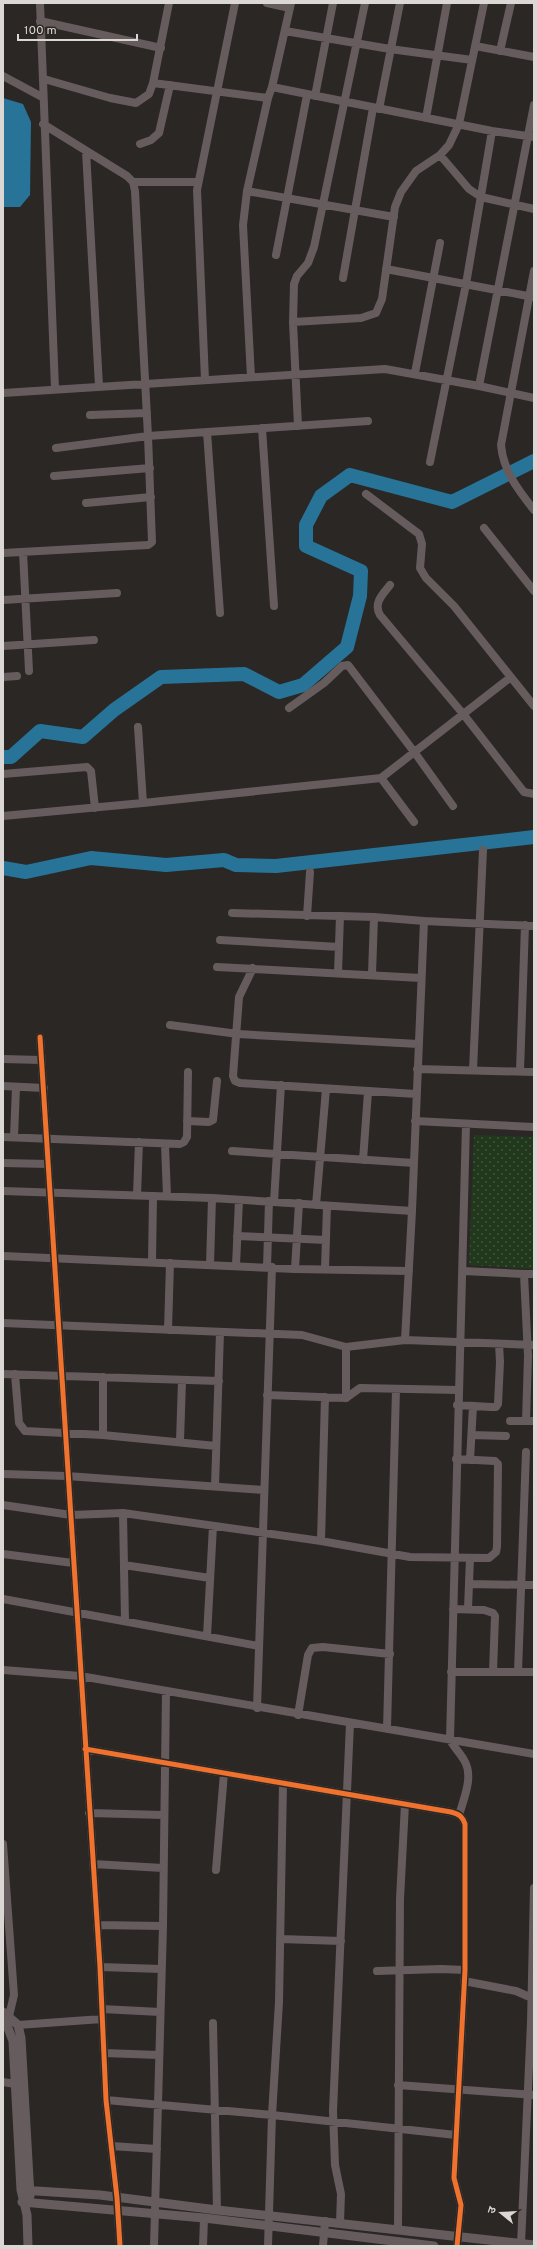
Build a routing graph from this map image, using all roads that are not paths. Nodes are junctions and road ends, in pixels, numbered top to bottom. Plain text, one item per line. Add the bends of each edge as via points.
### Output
1 (40, 3) edge
2 (168, 3) edge
3 (235, 3) edge
4 (267, 3) edge
5 (333, 3) edge
6 (365, 3) edge
7 (400, 3) edge
8 (447, 3) edge
9 (484, 3) edge
10 (511, 3) edge
11 (290, 5) edge
12 (40, 21) junction
13 (285, 31) junction
14 (326, 38) junction
15 (356, 43) junction
16 (475, 46) junction
17 (161, 48) junction
18 (390, 49) junction
19 (500, 51) junction
20 (438, 54) junction
21 (534, 57) edge
22 (472, 60) junction
23 (3, 76) edge
24 (44, 79) junction
25 (153, 83) junction
26 (170, 85) junction
27 (272, 87) junction
28 (217, 91) junction
29 (311, 96) junction
30 (42, 97) junction
31 (268, 98) junction
32 (344, 102) junction
33 (534, 105) edge
34 (376, 109) junction
35 (426, 118) junction
36 (43, 124) junction
37 (458, 124) junction
38 (492, 131) junction
39 (531, 137) edge
40 (140, 144) dead end
41 (86, 151) junction
42 (440, 155) junction
43 (133, 182) junction
44 (198, 182) junction
45 (247, 190) junction
46 (287, 198) junction
47 (481, 198) junction
48 (322, 204) junction
49 (515, 205) junction
50 (534, 209) edge
51 (356, 210) junction
52 (394, 217) junction
53 (440, 243) dead end
54 (276, 255) dead end
55 (386, 269) junction
56 (534, 271) edge
57 (343, 278) dead end
58 (434, 278) junction
59 (466, 284) junction
60 (498, 290) junction
61 (532, 296) edge
62 (293, 322) junction
63 (415, 373) junction
64 (295, 375) junction
65 (251, 377) junction
66 (205, 380) junction
67 (446, 380) junction
68 (146, 384) junction
69 (99, 386) junction
70 (478, 386) junction
71 (55, 389) junction
72 (3, 392) edge
73 (510, 393) junction
74 (534, 398) edge
75 (147, 414) junction
76 (90, 415) dead end
77 (368, 421) dead end
78 (298, 426) junction
79 (262, 428) junction
80 (207, 432) junction
81 (148, 436) junction
82 (56, 448) dead end
83 (430, 462) dead end
84 (150, 468) junction
85 (54, 476) dead end
86 (366, 494) dead end
87 (151, 498) junction
88 (86, 504) dead end
89 (534, 510) edge
90 (484, 528) dead end
91 (23, 552) junction
92 (3, 553) edge
93 (390, 585) dead end
94 (534, 592) edge
95 (117, 593) dead end
96 (25, 599) junction
97 (3, 600) edge
98 (274, 606) dead end
99 (220, 613) dead end
100 (94, 640) dead end
101 (27, 645) junction
102 (3, 646) edge
103 (29, 671) dead end
104 (16, 676) dead end
105 (3, 677) edge
106 (511, 677) junction
107 (534, 706) edge
108 (289, 708) dead end
109 (464, 715) junction
110 (138, 727) dead end
111 (415, 753) junction
112 (3, 774) edge
113 (381, 778) junction
114 (534, 794) edge
115 (143, 803) junction
116 (453, 806) dead end
117 (95, 808) junction
118 (3, 816) edge
119 (414, 822) dead end
120 (483, 850) dead end
121 (310, 872) dead end
122 (232, 913) dead end
123 (307, 916) junction
124 (340, 916) junction
125 (374, 917) junction
126 (424, 921) junction
127 (480, 923) junction
128 (525, 925) junction
129 (534, 926) edge
130 (220, 940) dead end
131 (339, 947) junction
132 (217, 966) dead end
133 (253, 968) junction
134 (338, 972) junction
135 (372, 974) junction
136 (421, 978) junction
137 (170, 1025) dead end
138 (238, 1034) junction
139 (40, 1037) dead end
140 (418, 1044) junction
141 (3, 1059) edge
142 (41, 1060) junction
143 (417, 1069) junction
144 (473, 1070) junction
145 (520, 1071) junction
146 (188, 1072) dead end
147 (534, 1072) edge
148 (217, 1081) dead end
149 (281, 1085) junction
150 (3, 1086) edge
151 (16, 1087) junction
152 (44, 1088) junction
153 (326, 1088) junction
154 (368, 1092) junction
155 (416, 1094) junction
156 (187, 1121) junction
157 (415, 1121) junction
158 (466, 1124) junction
159 (534, 1127) edge
160 (3, 1137) edge
161 (14, 1137) junction
162 (47, 1138) junction
163 (139, 1142) junction
164 (165, 1145) junction
165 (232, 1151) dead end
166 (277, 1155) junction
167 (319, 1158) junction
168 (363, 1160) junction
169 (3, 1163) edge
170 (414, 1163) junction
171 (48, 1164) junction
172 (3, 1191) edge
173 (50, 1192) junction
174 (137, 1195) junction
175 (153, 1196) junction
176 (167, 1196) junction
177 (212, 1198) junction
178 (239, 1200) junction
179 (272, 1202) junction
180 (298, 1204) junction
181 (316, 1205) junction
182 (327, 1206) junction
183 (412, 1211) junction
184 (237, 1236) junction
185 (268, 1237) junction
186 (296, 1239) junction
187 (326, 1240) junction
188 (3, 1256) edge
189 (56, 1258) junction
190 (152, 1262) junction
191 (170, 1263) junction
192 (210, 1265) junction
193 (236, 1265) junction
194 (269, 1267) junction
195 (295, 1269) junction
196 (325, 1269) junction
197 (409, 1271) junction
198 (462, 1271) junction
199 (524, 1274) junction
200 (534, 1274) edge
201 (3, 1323) edge
202 (60, 1325) junction
203 (168, 1330) junction
204 (220, 1332) junction
205 (269, 1334) junction
206 (405, 1340) junction
207 (459, 1342) junction
208 (499, 1344) junction
209 (530, 1345) edge
210 (346, 1347) junction
211 (531, 1356) edge
212 (3, 1374) edge
213 (15, 1374) junction
214 (63, 1376) junction
215 (103, 1377) junction
216 (182, 1381) junction
217 (219, 1381) junction
218 (396, 1389) junction
219 (458, 1390) junction
220 (267, 1395) junction
221 (325, 1397) junction
222 (346, 1398) junction
223 (457, 1406) junction
224 (473, 1406) junction
225 (510, 1421) dead end
226 (530, 1421) edge
227 (66, 1434) junction
228 (103, 1435) junction
229 (472, 1436) junction
230 (506, 1436) dead end
231 (180, 1441) junction
232 (216, 1446) junction
233 (526, 1452) dead end
234 (456, 1459) junction
235 (470, 1460) junction
236 (3, 1474) edge
237 (67, 1476) junction
238 (215, 1486) junction
239 (263, 1490) junction
240 (3, 1505) edge
241 (123, 1513) junction
242 (71, 1515) junction
243 (213, 1526) junction
244 (263, 1534) junction
245 (321, 1540) junction
246 (3, 1554) edge
247 (393, 1554) junction
248 (454, 1558) junction
249 (470, 1558) junction
250 (73, 1563) junction
251 (124, 1565) junction
252 (210, 1578) junction
253 (469, 1584) junction
254 (521, 1585) junction
255 (534, 1585) edge
256 (3, 1600) edge
257 (453, 1609) junction
258 (468, 1609) junction
259 (77, 1612) junction
260 (125, 1620) junction
261 (207, 1636) junction
262 (259, 1646) junction
263 (390, 1654) junction
264 (3, 1670) edge
265 (451, 1672) junction
266 (493, 1672) junction
267 (518, 1672) junction
268 (534, 1672) edge
269 (80, 1676) junction
270 (166, 1691) junction
271 (257, 1708) junction
272 (298, 1715) junction
273 (350, 1723) junction
274 (387, 1730) junction
275 (450, 1740) junction
276 (85, 1749) junction
277 (534, 1754) edge
278 (165, 1762) junction
279 (224, 1773) junction
280 (283, 1784) junction
281 (347, 1794) junction
282 (405, 1804) junction
283 (89, 1813) junction
284 (459, 1814) junction
285 (164, 1815) junction
286 (3, 1844) edge
287 (93, 1864) junction
288 (163, 1868) junction
289 (216, 1870) dead end
290 (534, 1888) edge
291 (5, 1889) edge
292 (97, 1925) junction
293 (162, 1926) junction
294 (6, 1937) edge
295 (280, 1939) junction
296 (341, 1941) junction
297 (100, 1967) junction
298 (161, 1969) junction
299 (465, 1970) junction
300 (377, 1971) dead end
301 (399, 1971) junction
302 (464, 1981) junction
303 (533, 1999) edge
304 (102, 2009) junction
305 (160, 2012) junction
306 (6, 2014) edge
307 (102, 2019) junction
308 (213, 2023) dead end
309 (4, 2024) edge
310 (18, 2025) junction
311 (104, 2053) junction
312 (159, 2055) junction
313 (3, 2082) edge
314 (15, 2084) junction
315 (398, 2085) junction
316 (458, 2091) junction
317 (531, 2095) edge
318 (106, 2100) junction
319 (158, 2104) junction
320 (214, 2109) junction
321 (272, 2115) junction
322 (333, 2122) junction
323 (397, 2130) junction
324 (456, 2136) junction
325 (111, 2146) junction
326 (157, 2149) junction
327 (26, 2191) junction
328 (117, 2198) junction
329 (26, 2202) junction
330 (156, 2202) junction
331 (118, 2210) junction
332 (217, 2210) junction
333 (156, 2213) junction
334 (269, 2214) junction
335 (204, 2218) junction
336 (325, 2221) junction
337 (340, 2223) junction
338 (268, 2226) junction
339 (388, 2228) junction
340 (398, 2229) junction
341 (324, 2233) junction
342 (458, 2236) junction
343 (386, 2243) edge
344 (521, 2244) junction
345 (534, 2245) edge
346 (28, 2246) edge
347 (120, 2246) edge
348 (154, 2246) edge
349 (203, 2246) edge
350 (268, 2246) edge
351 (323, 2246) edge
352 (434, 2246) edge
353 (457, 2246) edge

1 - 12 street
2 - 17 street
3 - 28 street
4 - 11 street
5 - 14 street
6 - 15 street
7 - 18 street
8 - 20 street
9 - 16 street
10 - 19 street
11 - 13 street
12 - 17 street
12 - 24 street
13 - 14 street
13 - 27 street
14 - 15 street
14 - 29 street
15 - 18 street
15 - 32 street
16 - 19 street
16 - 22 street
17 - 25 street
18 - 20 street
18 - 34 street
19 - 21 street
20 - 22 street
20 - 35 street
22 - 37 street
23 - 30 street
24 - 25 street via 136,103 149,94
24 - 30 street
25 - 26 street
26 - 28 street
26 - 40 street via 159,133 151,140
27 - 29 street
27 - 31 street
28 - 31 street
28 - 44 street
29 - 32 street
29 - 46 street
30 - 36 street
31 - 45 street
32 - 34 street
32 - 48 street
33 - 39 street
34 - 35 street
34 - 51 street
35 - 37 street
36 - 41 street
36 - 71 street
37 - 38 street
37 - 42 street via 449,145
38 - 39 street
38 - 47 street
39 - 49 street
41 - 43 street
41 - 69 street
42 - 47 street
42 - 52 street via 412,175 401,192
43 - 44 street
43 - 68 street
44 - 66 street via 196,207
45 - 46 street
45 - 65 street via 243,225
46 - 48 street
46 - 54 street
47 - 49 street
47 - 59 street
48 - 51 street
48 - 62 street via 311,256 295,280
49 - 50 street
49 - 60 street
51 - 52 street
51 - 57 street
52 - 55 street
53 - 58 street
55 - 58 street
55 - 62 street via 382,298 376,313 361,318
56 - 61 street
58 - 59 street
58 - 63 street
59 - 60 street
59 - 67 street
60 - 61 street
60 - 70 street
61 - 73 street
62 - 64 street
63 - 64 street via 385,369
63 - 67 street
64 - 65 street
64 - 78 street
65 - 66 street
66 - 68 street
67 - 70 street
67 - 83 street
68 - 69 street
68 - 75 street
69 - 71 street
70 - 73 street
71 - 72 street
73 - 74 street
73 - 89 street via 501,445 504,461 513,482
75 - 76 street
75 - 81 street
77 - 78 street
78 - 79 street
79 - 80 street
79 - 98 street
80 - 81 street
80 - 99 street
81 - 82 street
81 - 84 street
84 - 85 street
84 - 87 street
86 - 106 street via 420,534 420,568 426,578 454,606
87 - 88 street
87 - 91 street via 153,538 148,545
90 - 94 street
91 - 92 street
91 - 96 street
93 - 109 street via 380,598 378,610
95 - 96 street
96 - 97 street
96 - 101 street
100 - 101 street
101 - 102 street
101 - 103 street
104 - 105 street
106 - 107 street
106 - 109 street
108 - 111 street via 324,683 342,666 348,665
109 - 111 street
109 - 114 street via 524,792
110 - 115 street
111 - 113 street
111 - 116 street
112 - 117 street via 89,768
113 - 115 street
113 - 119 street
115 - 117 street
117 - 118 street
120 - 127 street
121 - 123 street
122 - 123 street
123 - 124 street
124 - 125 street
124 - 131 street
125 - 126 street
125 - 135 street
126 - 127 street
126 - 136 street
127 - 128 street
127 - 144 street
128 - 129 street
128 - 145 street
130 - 131 street
131 - 134 street
132 - 133 street
133 - 134 street
133 - 138 street via 239,997
134 - 135 street
135 - 136 street
136 - 140 street
137 - 138 street
138 - 140 street
138 - 149 street via 233,1076 235,1081
139 - 142 street
140 - 143 street
141 - 142 street
142 - 152 street
143 - 144 street
143 - 155 street
144 - 145 street
145 - 147 street
146 - 156 street
148 - 156 street via 213,1120
149 - 153 street
149 - 166 street
150 - 151 street
151 - 152 street
151 - 161 street
152 - 162 street
153 - 154 street
153 - 167 street
154 - 155 street
154 - 168 street
155 - 157 street
156 - 164 street via 187,1137 184,1142
157 - 158 street
157 - 170 street
158 - 159 street
158 - 198 street
160 - 161 street
161 - 162 street
162 - 163 street
162 - 171 street
163 - 164 street
163 - 174 street
164 - 176 street
165 - 166 street
166 - 167 street
166 - 179 street
167 - 168 street
167 - 181 street
168 - 170 street
169 - 171 street
170 - 183 street
171 - 173 street
172 - 173 street
173 - 174 street
173 - 189 street
174 - 175 street
175 - 176 street
175 - 190 street
176 - 177 street
177 - 178 street
177 - 192 street
178 - 179 street
178 - 184 street
179 - 180 street
179 - 185 street
180 - 181 street
180 - 186 street
181 - 182 street
182 - 183 street
182 - 187 street
183 - 197 street
184 - 185 street
184 - 193 street
185 - 186 street
185 - 194 street
186 - 187 street
186 - 195 street
187 - 196 street
188 - 189 street
189 - 190 street
189 - 202 street
190 - 191 street
191 - 192 street
191 - 203 street
192 - 193 street
193 - 194 street
194 - 195 street
194 - 205 street
195 - 196 street
196 - 197 street
197 - 206 street
198 - 199 street
198 - 207 street
199 - 200 street
199 - 209 street
201 - 202 street
202 - 203 street
202 - 214 street
203 - 204 street
204 - 205 street
204 - 217 street
205 - 210 street via 302,1335
205 - 220 street
206 - 207 street
206 - 210 street
207 - 208 street
207 - 219 street
208 - 209 street
208 - 224 street via 498,1404 496,1407
209 - 211 street
210 - 222 street
211 - 226 street
212 - 213 street
213 - 214 street
213 - 227 street via 21,1428 30,1432
214 - 215 street
214 - 227 street
215 - 216 street
215 - 228 street
216 - 217 street
216 - 231 street
217 - 232 street
218 - 219 street
218 - 222 street via 360,1388
218 - 247 street
219 - 223 street
220 - 221 street
220 - 239 street
221 - 222 street
221 - 245 street
223 - 224 street
223 - 234 street
224 - 229 street
225 - 226 street
227 - 228 street
227 - 237 street
228 - 231 street
229 - 230 street
229 - 235 street
231 - 232 street
232 - 238 street
233 - 254 street
234 - 235 street
234 - 248 street
235 - 249 street via 495,1461 499,1468 496,1552 489,1558
236 - 237 street
237 - 238 street
237 - 242 street
238 - 239 street
239 - 244 street
240 - 242 street
241 - 242 street
241 - 243 street
241 - 251 street
242 - 250 street
243 - 244 street
243 - 252 street
244 - 245 street
244 - 262 street
245 - 247 street
246 - 250 street
247 - 248 street via 416,1558
247 - 263 street
248 - 249 street
248 - 257 street
249 - 253 street
250 - 259 street
251 - 252 street
251 - 260 street
252 - 261 street
253 - 254 street
253 - 258 street
254 - 255 street
254 - 267 street
256 - 259 street
257 - 258 street
257 - 265 street
258 - 266 street via 490,1610 495,1616
259 - 260 street
259 - 269 street
260 - 261 street
261 - 262 street
262 - 271 street
263 - 272 street via 312,1648 308,1655
263 - 274 street
264 - 269 street
265 - 266 street
265 - 275 street
266 - 267 street
267 - 268 street
269 - 270 street
269 - 276 street
270 - 271 street
270 - 278 street
271 - 272 street
272 - 273 street
273 - 274 street
273 - 281 street
274 - 275 street
275 - 277 street
275 - 284 street via 469,1771
276 - 278 street
276 - 283 street
278 - 279 street
278 - 285 street
279 - 280 street
279 - 289 street
280 - 281 street
280 - 295 street
281 - 282 street
281 - 296 street
282 - 284 street
282 - 301 street
283 - 285 street
283 - 287 street
284 - 299 street via 465,1824
285 - 288 street
286 - 291 street
287 - 288 street
287 - 292 street
288 - 293 street
290 - 303 street
291 - 294 street
292 - 293 street
292 - 297 street
293 - 298 street
294 - 306 street via 14,1995
295 - 296 street
295 - 321 street
296 - 322 street
297 - 298 street
297 - 304 street
298 - 305 street
299 - 301 street
299 - 302 street
300 - 301 street
301 - 315 street
302 - 303 street via 516,1991
302 - 316 street
303 - 317 street
304 - 305 street
304 - 307 street
305 - 312 street
306 - 309 street
306 - 310 street
307 - 310 street
307 - 311 street
308 - 320 street
309 - 314 street via 13,2041
310 - 327 street via 21,2038
311 - 312 street
311 - 318 street
312 - 319 street
313 - 314 street
314 - 327 street
315 - 316 street
315 - 323 street
316 - 317 street
316 - 324 street
317 - 344 street
318 - 319 street
318 - 325 street
319 - 320 street
319 - 326 street
320 - 321 street
320 - 332 street
321 - 322 street
321 - 334 street
322 - 323 street
322 - 337 street via 336,2172 341,2194
323 - 324 street
323 - 340 street
324 - 342 street via 454,2178 460,2205
325 - 326 street
325 - 328 street
326 - 330 street
327 - 328 street
327 - 329 street
328 - 330 street
328 - 331 street
329 - 331 street
329 - 346 street
330 - 332 street
330 - 333 street
331 - 333 street
331 - 347 street
332 - 334 street
333 - 335 street
333 - 348 street
334 - 336 street
334 - 338 street
335 - 338 street
335 - 349 street
336 - 337 street
336 - 341 street
337 - 339 street
338 - 341 street
338 - 350 street
339 - 340 street
339 - 343 street
340 - 342 street
341 - 343 street
341 - 351 street
342 - 344 street
342 - 353 street
343 - 352 street
344 - 345 street

